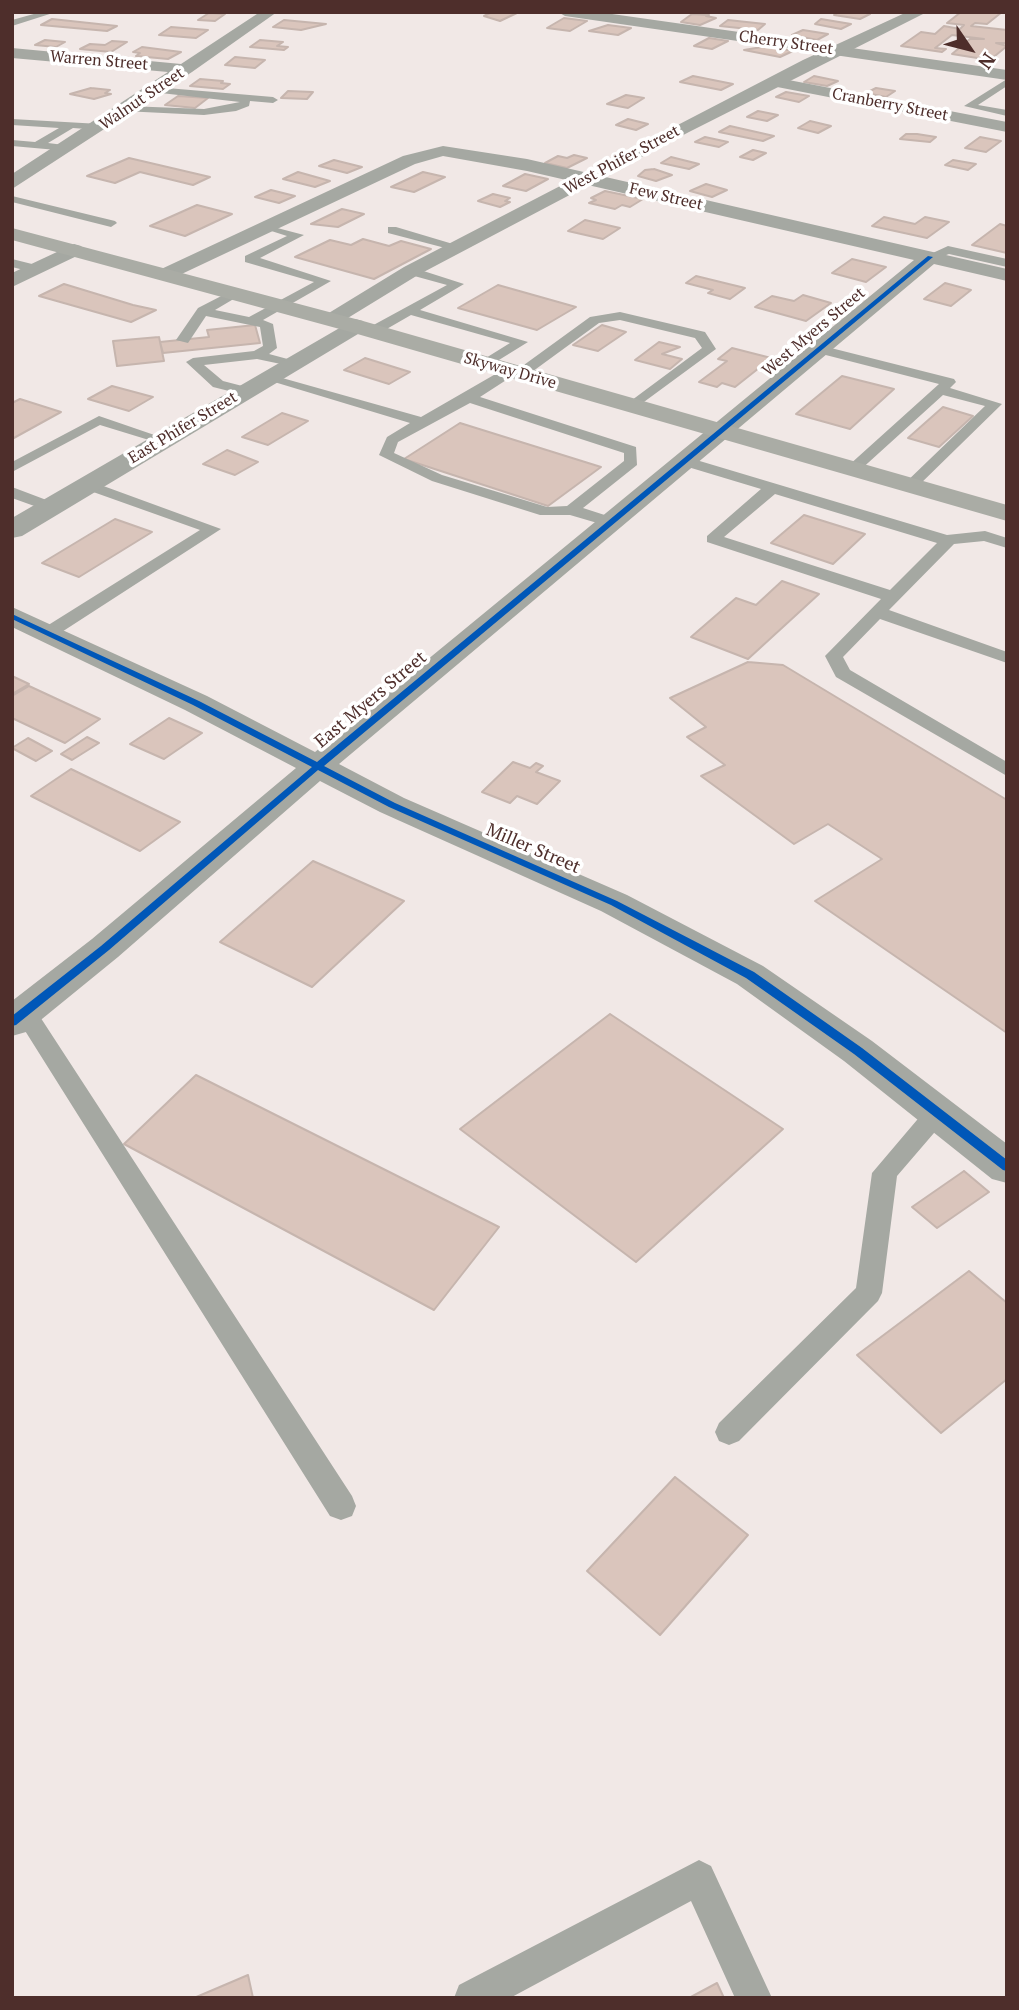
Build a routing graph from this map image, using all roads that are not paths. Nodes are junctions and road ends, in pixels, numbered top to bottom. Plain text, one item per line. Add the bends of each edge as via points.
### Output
1 (18, 12) edge
2 (52, 12) edge
3 (270, 12) edge
4 (565, 12) edge
5 (686, 12) edge
6 (920, 12) edge
7 (12, 21) edge
8 (663, 26) junction
9 (836, 50) junction
10 (12, 53) edge
11 (186, 69) junction
12 (1007, 75) edge
13 (773, 82) junction
14 (1007, 82) edge
15 (155, 90) junction
16 (245, 98) junction
17 (273, 100) dead end
18 (127, 108) junction
19 (1007, 113) edge
20 (12, 122) edge
21 (71, 125) junction
22 (100, 127) junction
23 (1007, 127) edge
24 (12, 143) edge
25 (37, 145) junction
26 (68, 148) junction
27 (586, 178) junction
28 (12, 183) edge
29 (12, 199) edge
30 (111, 223) dead end
31 (260, 229) junction
32 (392, 229) dead end
33 (12, 234) edge
34 (457, 247) junction
35 (74, 250) junction
36 (930, 257) junction
37 (12, 263) edge
38 (1007, 263) edge
39 (36, 269) junction
40 (411, 271) junction
41 (164, 275) junction
42 (1007, 275) edge
43 (12, 281) edge
44 (236, 294) junction
45 (279, 305) junction
46 (203, 311) junction
47 (409, 311) junction
48 (330, 319) junction
49 (251, 321) junction
50 (364, 328) junction
51 (819, 349) junction
52 (188, 351) junction
53 (257, 355) junction
54 (290, 364) junction
55 (486, 364) junction
56 (515, 372) junction
57 (268, 378) junction
58 (940, 390) junction
59 (245, 391) junction
60 (469, 398) junction
61 (633, 406) junction
62 (422, 422) junction
63 (719, 431) junction
64 (162, 440) junction
65 (392, 440) joint
66 (683, 461) junction
67 (12, 468) edge
68 (853, 469) junction
69 (87, 485) junction
70 (910, 486) junction
71 (772, 488) junction
72 (12, 492) edge
73 (51, 507) junction
74 (571, 510) junction
75 (1007, 513) edge
76 (611, 522) junction
77 (12, 530) edge
78 (947, 540) junction
79 (1007, 542) edge
80 (892, 597) junction
81 (877, 612) junction
82 (12, 616) edge
83 (48, 633) junction
84 (1007, 658) edge
85 (319, 765) junction
86 (1007, 770) edge
87 (18, 1017) edge
88 (937, 1113) junction
89 (1007, 1167) edge
90 (729, 1432) dead end
91 (341, 1506) dead end
92 (472, 1998) edge
93 (754, 1998) edge

1 - 7 lane
2 - 7 lane
3 - 11 street, Walnut Street
4 - 8 street, Cherry Street
5 - 8 street
6 - 9 street, West Phifer Street
8 - 9 street, Cherry Street
9 - 12 street, Cherry Street
9 - 13 street, West Phifer Street
10 - 11 street, Warren Street
11 - 15 street, Walnut Street
13 - 23 street, Cranberry Street
13 - 27 street, West Phifer Street
14 - 19 lane via 969,106
15 - 16 lane
15 - 18 street, Walnut Street
16 - 17 lane
16 - 18 lane via 245,104 223,110
18 - 22 street, Walnut Street
20 - 21 lane
21 - 22 lane
21 - 25 lane
22 - 26 street, Walnut Street
24 - 25 lane
25 - 26 lane
26 - 28 street, Walnut Street
27 - 31 street, Few Street via 443,151 410,160
27 - 34 street, West Phifer Street
27 - 36 street, Few Street
29 - 30 lane
31 - 41 street, Few Street
31 - 45 lane via 298,235 249,259 325,281
32 - 34 lane
33 - 35 main road, Skyway Drive
34 - 40 street, West Phifer Street
35 - 39 street
35 - 41 main road, Skyway Drive
36 - 38 lane via 948,250
36 - 42 street, Few Street
36 - 51 street, West Myers Street
37 - 39 lane
39 - 43 street
40 - 47 lane via 458,284
40 - 48 street, West Phifer Street
41 - 44 main road, Skyway Drive
44 - 45 main road, Skyway Drive
44 - 46 lane
45 - 48 main road, Skyway Drive
45 - 49 lane
46 - 49 lane via 234,323
46 - 52 lane
47 - 50 lane
47 - 55 lane via 521,342
48 - 50 main road, Skyway Drive
49 - 53 lane via 266,324 270,348
50 - 54 street, East Phifer Street
50 - 55 main road, Skyway Drive
51 - 58 lane via 949,382
51 - 63 street, West Myers Street
52 - 53 lane
52 - 59 lane via 218,384
53 - 54 lane
54 - 57 street, East Phifer Street
55 - 56 main road, Skyway Drive
56 - 60 lane
56 - 61 main road, Skyway Drive
56 - 61 lane via 595,320 620,316 700,335 709,349
57 - 59 street, East Phifer Street
57 - 62 lane
58 - 68 lane
58 - 70 lane via 995,404
59 - 64 street, East Phifer Street
60 - 62 lane
60 - 74 lane via 631,450 632,462
61 - 63 main road, Skyway Drive
62 - 65 lane
63 - 66 street, East Myers Street
63 - 68 main road, Skyway Drive
64 - 67 lane via 99,420
64 - 69 street, East Phifer Street
65 - 74 lane via 386,455 436,478 546,512
66 - 71 lane
66 - 76 street, East Myers Street
68 - 70 main road, Skyway Drive
69 - 73 street, East Phifer Street
69 - 83 lane via 213,529
70 - 75 main road, Skyway Drive
71 - 78 lane
71 - 80 lane via 713,539
72 - 73 lane
73 - 77 street, East Phifer Street
74 - 76 lane
76 - 85 street, East Myers Street
78 - 79 lane via 985,536
78 - 80 lane
80 - 81 lane
81 - 84 lane
81 - 86 lane via 834,656 842,673
82 - 83 street, Miller Street
83 - 85 street, Miller Street
85 - 87 street, East Myers Street
85 - 88 street, Miller Street via 392,805 614,903 750,975
87 - 91 lane
88 - 89 street, Miller Street
88 - 90 lane via 885,1173 869,1293
92 - 93 lane via 699,1878

